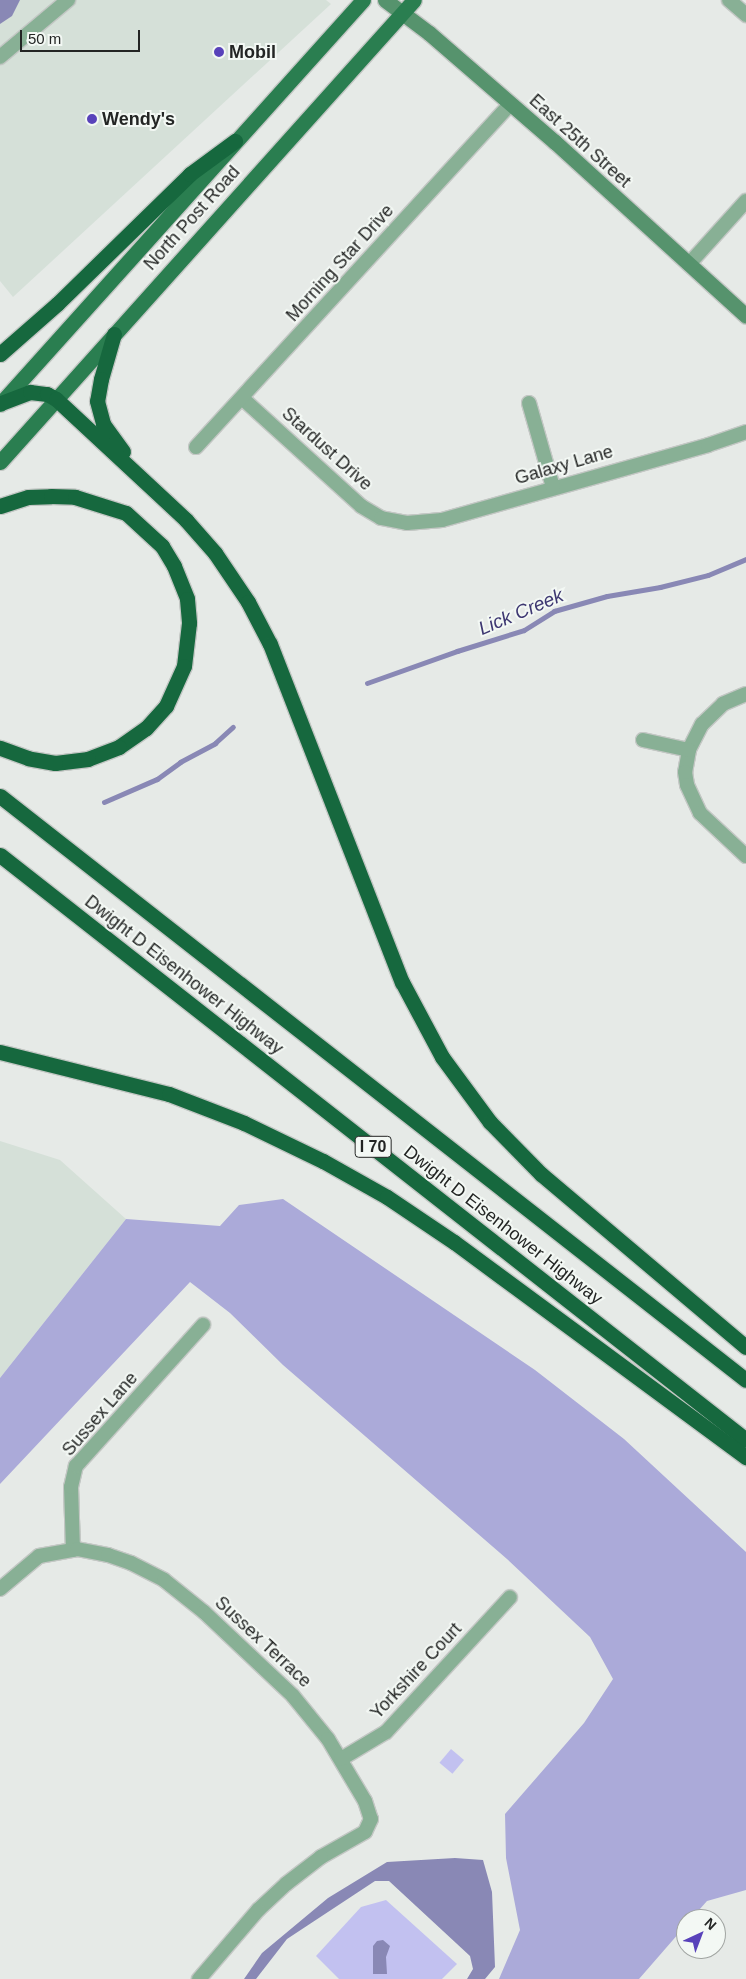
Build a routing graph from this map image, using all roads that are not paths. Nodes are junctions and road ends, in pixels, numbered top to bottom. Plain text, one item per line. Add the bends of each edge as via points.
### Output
1 (68, 0) edge
2 (362, 0) edge
3 (385, 0) edge
4 (414, 0) edge
5 (729, 0) edge
6 (403, 12) junction
7 (746, 15) edge
8 (0, 58) edge
9 (510, 104) junction
10 (235, 141) junction
11 (746, 201) edge
12 (689, 264) junction
13 (746, 316) edge
14 (114, 334) junction
15 (0, 354) edge
16 (242, 398) junction
17 (56, 399) junction
18 (1, 403) edge
19 (529, 403) dead end
20 (746, 432) edge
21 (196, 447) dead end
22 (0, 462) edge
23 (139, 476) junction
24 (553, 488) junction
25 (0, 506) edge
26 (391, 520) joint
27 (746, 694) edge
28 (643, 740) dead end
29 (0, 748) edge
30 (689, 750) junction
31 (0, 796) edge
32 (0, 855) edge
33 (746, 856) edge
34 (0, 1052) edge
35 (203, 1325) dead end
36 (746, 1347) edge
37 (746, 1380) edge
38 (746, 1440) edge
39 (746, 1457) edge
40 (73, 1550) junction
41 (0, 1588) edge
42 (510, 1597) dead end
43 (341, 1759) junction
44 (200, 1979) edge

1 - 8 street
2 - 10 main road, North Post Road
3 - 6 street, East 25th Street
4 - 6 main road, North Post Road
5 - 7 street
6 - 9 street, East 25th Street
6 - 14 main road, North Post Road
9 - 12 street, East 25th Street
9 - 16 street, Morning Star Drive
10 - 15 highway via 190,174 57,304
10 - 18 main road, North Post Road
11 - 12 street
12 - 13 street, East 25th Street
14 - 17 main road, North Post Road
14 - 23 highway via 97,401 103,424
16 - 21 street, Morning Star Drive
16 - 26 street, Stardust Drive via 361,506
17 - 18 highway via 30,392
17 - 22 main road, North Post Road
17 - 23 highway
19 - 24 street
20 - 24 street, Galaxy Lane
23 - 36 highway via 186,520 215,553 257,618 310,742 402,982 453,1073 494,1126 541,1174
24 - 26 street, Galaxy Lane via 436,521 413,524
25 - 29 highway via 28,497 59,496 103,504 126,513 162,546 174,566 187,598 189,623 184,666 166,706 146,728 119,747 88,759 55,763
27 - 30 street via 717,709 699,729
28 - 30 street
30 - 33 street via 686,778 697,809
31 - 37 highway, Dwight D Eisenhower Highway / I 70
32 - 38 highway, Dwight D Eisenhower Highway / I 70
34 - 39 highway via 168,1094 244,1123 323,1161 387,1197 446,1236
35 - 40 street, Sussex Lane via 76,1466 71,1487
40 - 41 street via 40,1556
40 - 43 street, Sussex Terrace via 93,1550 108,1555 170,1584 293,1696
42 - 43 street, Yorkshire Court via 386,1732
43 - 44 street, Sussex Terrace via 365,1801 370,1825 365,1832 321,1857 274,1894

